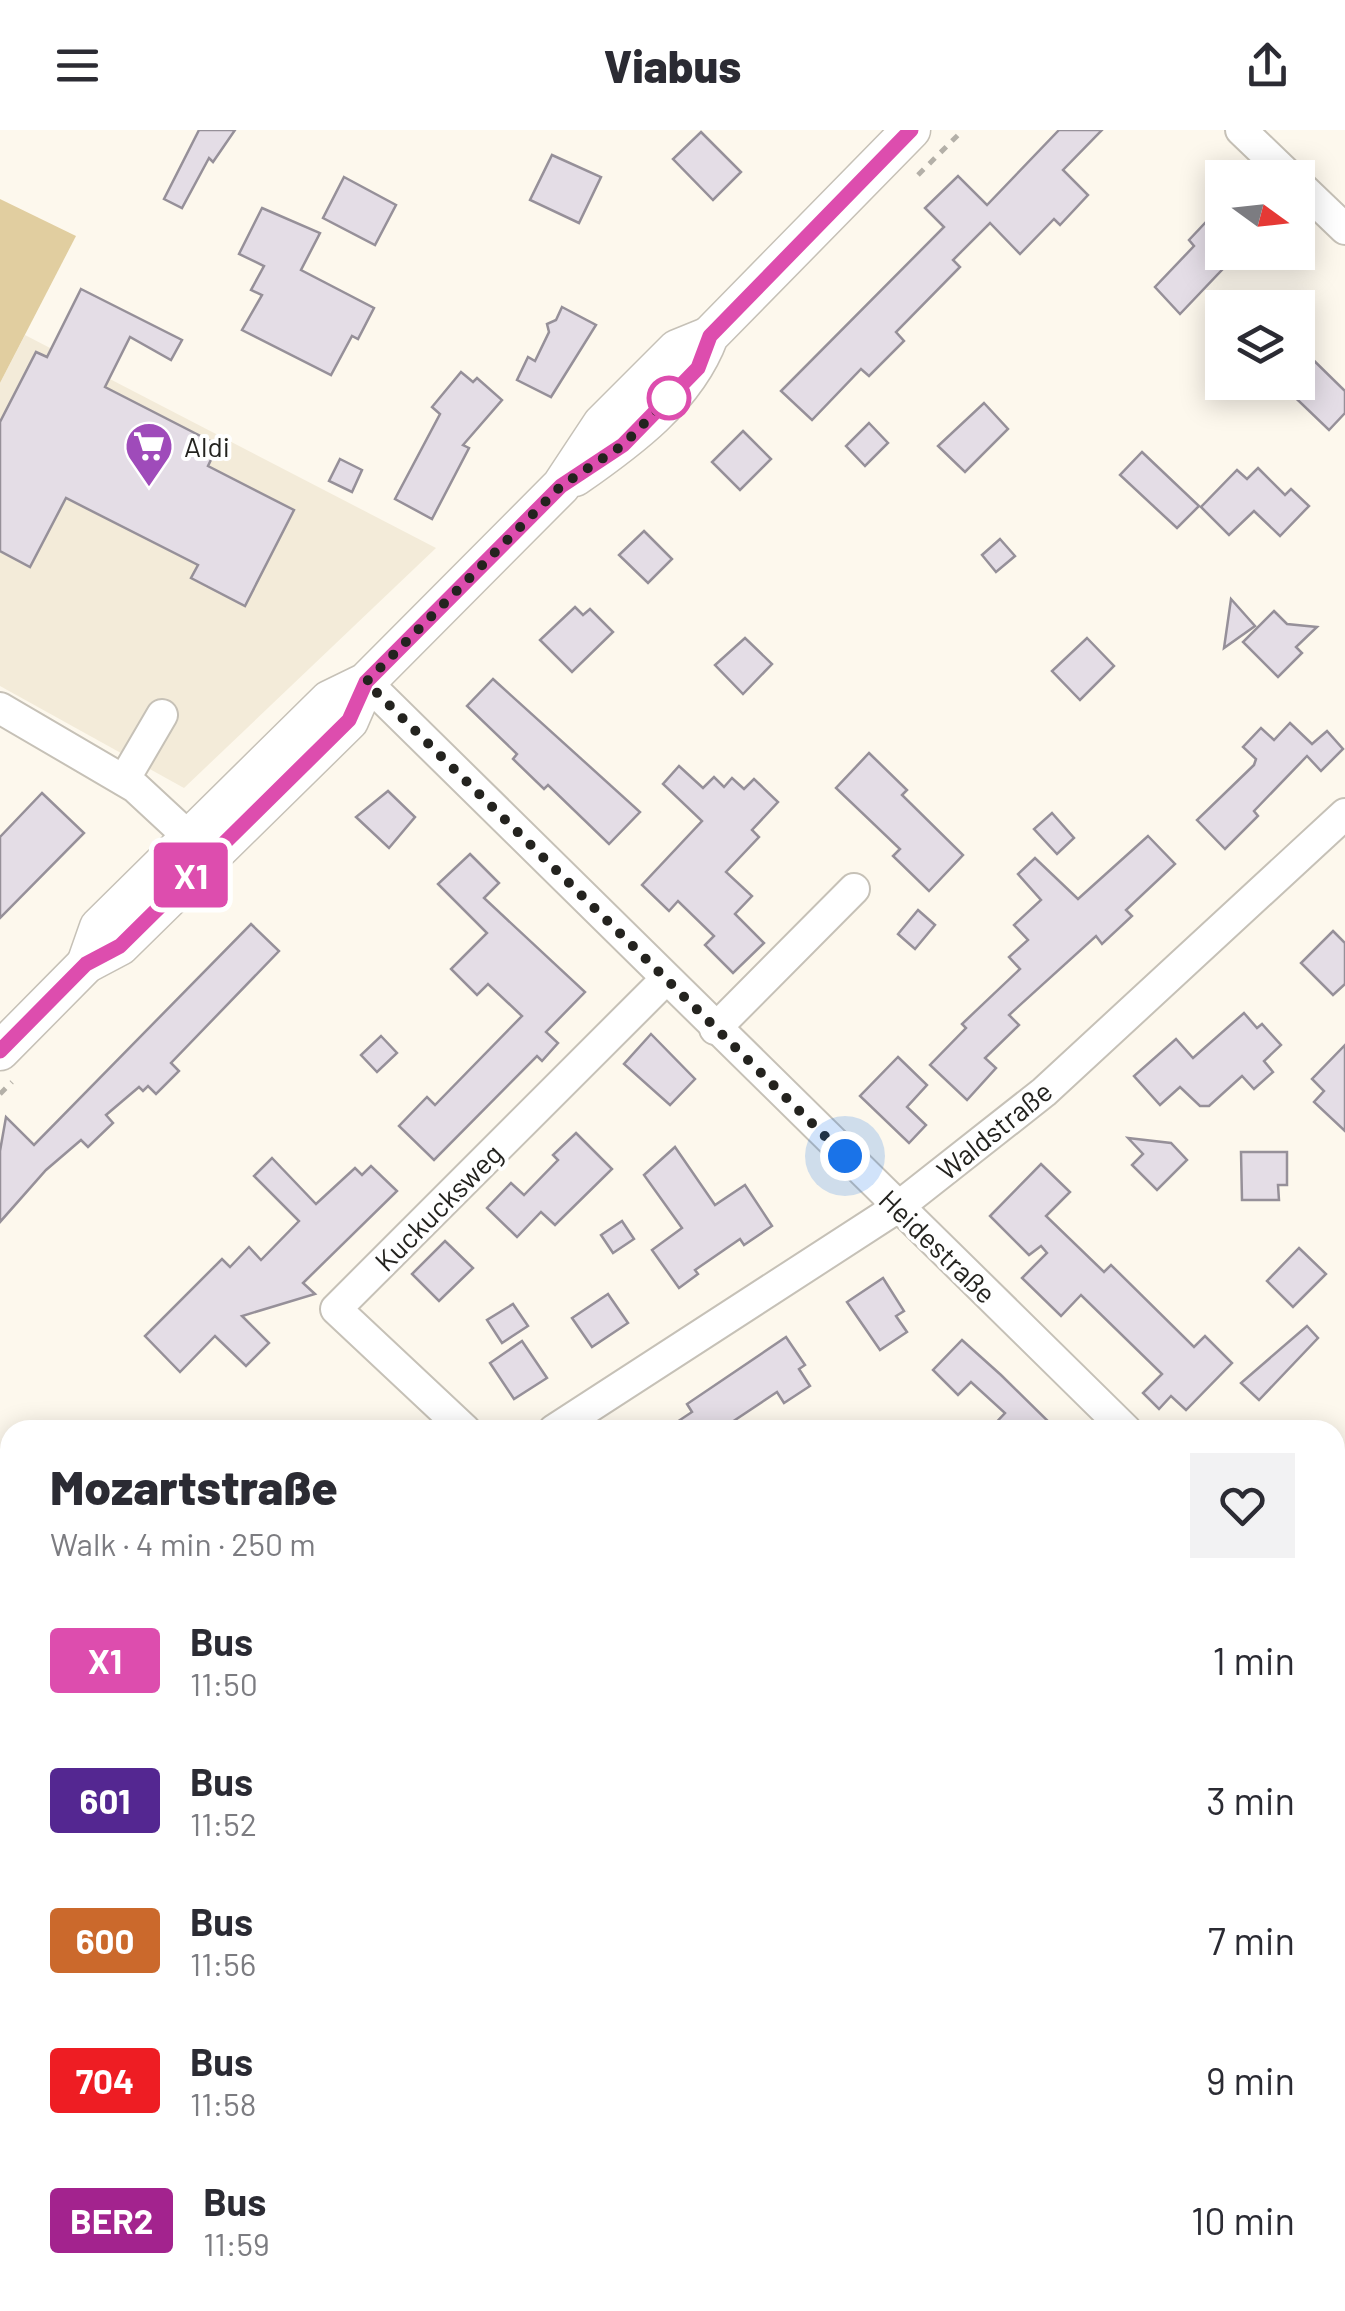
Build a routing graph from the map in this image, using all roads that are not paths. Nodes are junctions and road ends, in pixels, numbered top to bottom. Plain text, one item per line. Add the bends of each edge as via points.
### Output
1 (911, 130) edge
2 (1240, 130) edge
3 (1271, 160) edge
4 (1315, 200) edge
5 (1345, 229) edge
6 (366, 682) junction
7 (0, 708) edge
8 (162, 715) dead end
9 (124, 780) junction
10 (1345, 814) edge
11 (200, 847) junction
12 (854, 889) dead end
13 (665, 980) junction
14 (714, 1028) junction
15 (0, 1050) edge
16 (898, 1207) junction
17 (453, 1420) edge
18 (569, 1420) edge
19 (1105, 1420) edge

1 - 6 main road via 710,336 677,349 602,424 561,486
2 - 3 street
4 - 5 street
6 - 11 main road via 329,700
6 - 13 street, Heidestraße
7 - 9 street
8 - 9 street
9 - 11 street
10 - 16 street, Waldstraße via 1044,1092
11 - 15 main road via 99,926 86,964
12 - 14 street
13 - 14 street, Heidestraße
13 - 17 street, Kuckucksweg via 336,1309
14 - 16 street, Heidestraße
16 - 18 street, Waldstraße
16 - 19 street, Heidestraße

